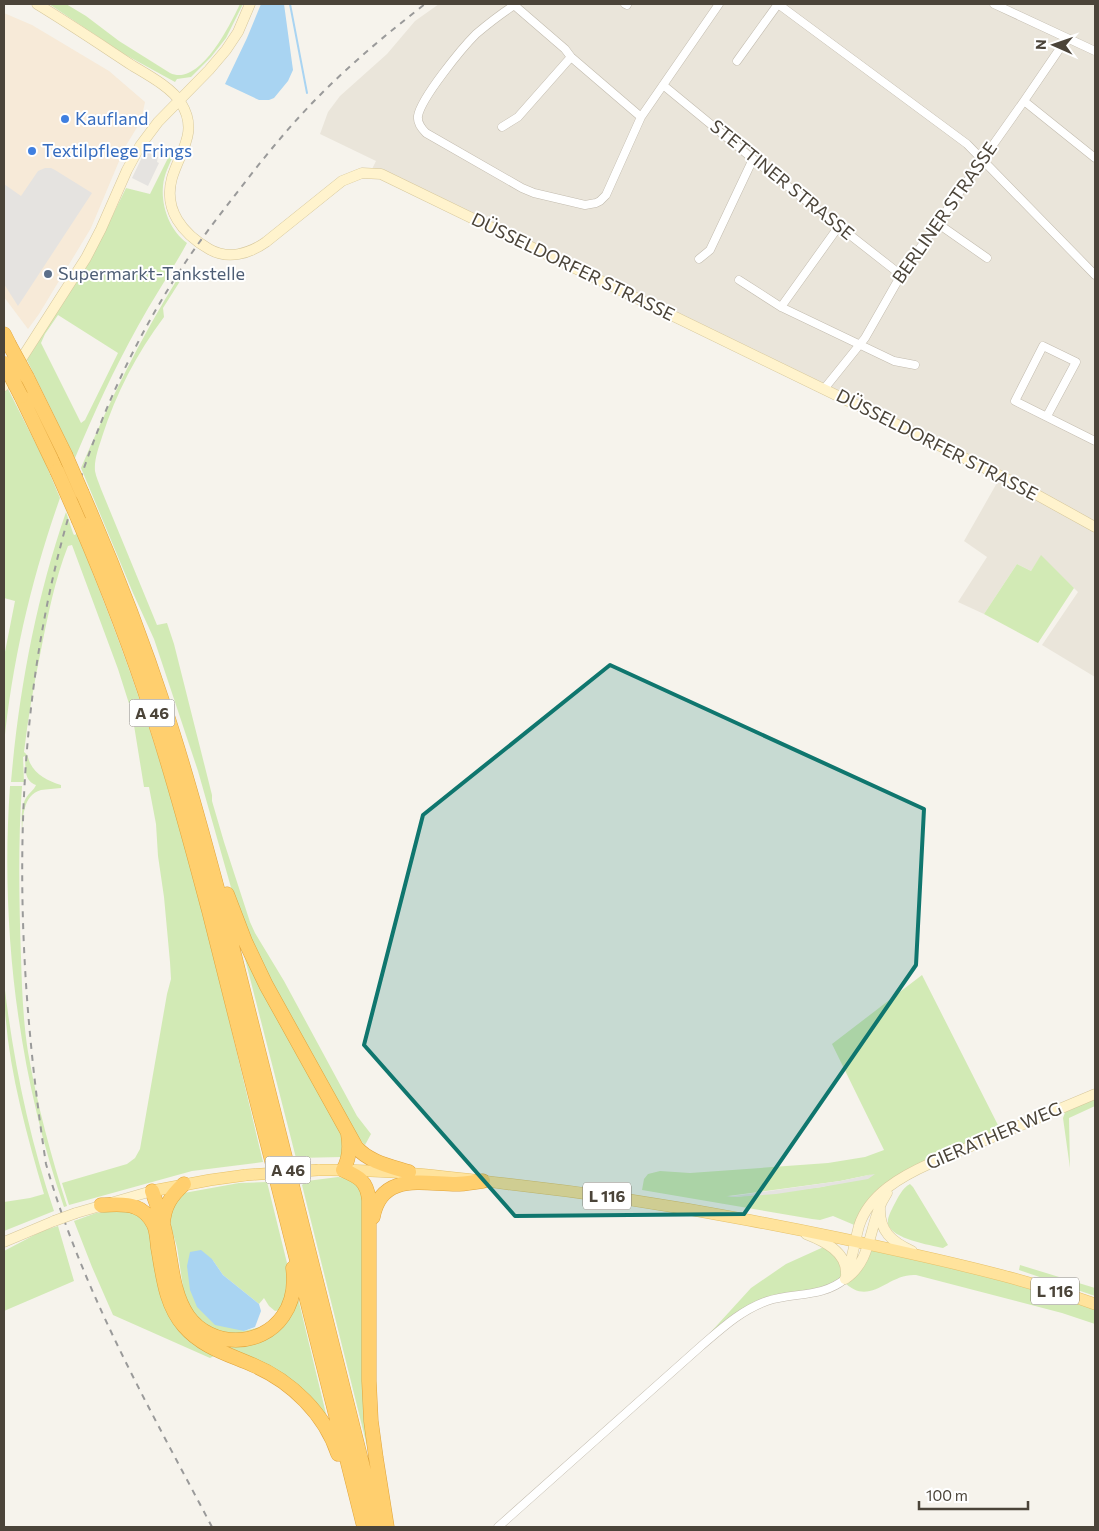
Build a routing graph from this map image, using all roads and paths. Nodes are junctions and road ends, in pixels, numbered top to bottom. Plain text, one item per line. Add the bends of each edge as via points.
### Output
1 (38, 4) edge
2 (250, 4) edge
3 (515, 4) edge
4 (719, 4) edge
5 (778, 4) edge
6 (994, 4) edge
7 (1006, 6) edge
8 (1067, 38) junction
9 (1095, 52) edge
10 (570, 57) junction
11 (737, 61) dead end
12 (663, 85) junction
13 (179, 100) junction
14 (1024, 101) junction
15 (641, 117) junction
16 (502, 127) dead end
17 (1095, 158) edge
18 (753, 159) junction
19 (983, 159) junction
20 (937, 223) junction
21 (838, 226) junction
22 (987, 258) dead end
23 (699, 259) dead end
24 (900, 275) junction
25 (1095, 275) edge
26 (739, 280) dead end
27 (781, 307) junction
28 (6, 339) edge
29 (860, 345) junction
30 (4, 363) edge
31 (915, 365) dead end
32 (4, 386) edge
33 (824, 389) junction
34 (1047, 416) junction
35 (1095, 441) edge
36 (1095, 527) edge
37 (197, 812) junction
38 (1095, 1094) edge
39 (346, 1130) junction
40 (343, 1170) junction
41 (409, 1172) junction
42 (483, 1180) junction
43 (895, 1182) junction
44 (184, 1184) junction
45 (152, 1191) junction
46 (881, 1203) junction
47 (101, 1205) junction
48 (284, 1208) junction
49 (159, 1225) junction
50 (789, 1227) junction
51 (370, 1235) junction
52 (856, 1241) junction
53 (4, 1242) edge
54 (868, 1244) junction
55 (922, 1256) junction
56 (845, 1279) junction
57 (1095, 1304) edge
58 (359, 1509) junction
59 (364, 1527) edge
60 (378, 1527) edge
61 (387, 1527) edge
62 (498, 1527) edge

1 - 13 street via 144,73
2 - 13 street via 226,50
3 - 10 street
3 - 15 street via 462,48 432,89 418,118 426,133 525,190 589,205 603,199
4 - 12 street
5 - 11 street
5 - 19 street via 958,136
6 - 7 street
7 - 8 street
8 - 9 street
8 - 14 street, BERLINER STRASSE
10 - 15 street
10 - 16 street via 518,116
12 - 15 street
12 - 18 street, STETTINER STRASSE
13 - 32 street via 140,146 102,230
13 - 33 street, DÜSSELDORFER STRASSE via 186,115 188,134 171,182 172,208 186,233 216,252 235,255 254,250 342,180 369,172 378,174
14 - 17 street
14 - 19 street, BERLINER STRASSE
18 - 21 street, STETTINER STRASSE
18 - 23 street via 710,250
19 - 20 street, BERLINER STRASSE
19 - 25 street
20 - 22 street
20 - 24 street, BERLINER STRASSE
21 - 24 street, STETTINER STRASSE
21 - 27 street
24 - 29 street, BERLINER STRASSE
26 - 27 street
27 - 29 street
28 - 37 highway, A 46, bridge via 65,454 124,592
29 - 31 street via 894,361
29 - 33 street, BERLINER STRASSE
30 - 48 highway, A 46, bridge via 57,471 112,598 168,761
33 - 36 street, DÜSSELDORFER STRASSE via 1021,486
34 - 34 street via 1015,401 1043,346 1076,362
34 - 35 street
37 - 39 highway via 256,965
37 - 60 highway, A 46
38 - 43 street, GIERATHER WEG via 1000,1129
39 - 40 highway via 349,1152
39 - 41 highway via 364,1155
40 - 41 main road, L 116
40 - 44 main road, L 116, bridge via 246,1175
40 - 51 highway via 358,1177 366,1186 370,1204
41 - 42 main road, L 116
42 - 50 main road, L 116 via 632,1200
42 - 51 highway via 459,1184 412,1182 395,1186 378,1201
43 - 46 street, GIERATHER WEG
43 - 52 street, GIERATHER WEG via 869,1206 860,1222
44 - 45 main road, L 116
44 - 49 highway via 168,1202
45 - 47 street, L 116
45 - 49 highway
46 - 54 street, GIERATHER WEG
46 - 55 street via 881,1220 889,1236 899,1245
47 - 49 highway via 137,1208
47 - 53 street, L 116, bridge via 54,1220
48 - 49 highway via 293,1270 292,1297 276,1324 247,1339 215,1337 188,1316 175,1285
48 - 58 highway, A 46
49 - 58 highway via 167,1293 181,1322 206,1345 270,1373 308,1404 333,1440
50 - 52 main road, L 116
50 - 56 street via 835,1250 845,1264
51 - 61 highway via 369,1382
52 - 54 main road, L 116
52 - 56 street, GIERATHER WEG
54 - 55 main road, L 116
54 - 56 street, GIERATHER WEG via 860,1266
55 - 57 main road, L 116 via 1018,1278
56 - 62 street via 828,1290 767,1301 734,1319
58 - 59 highway, A 46

